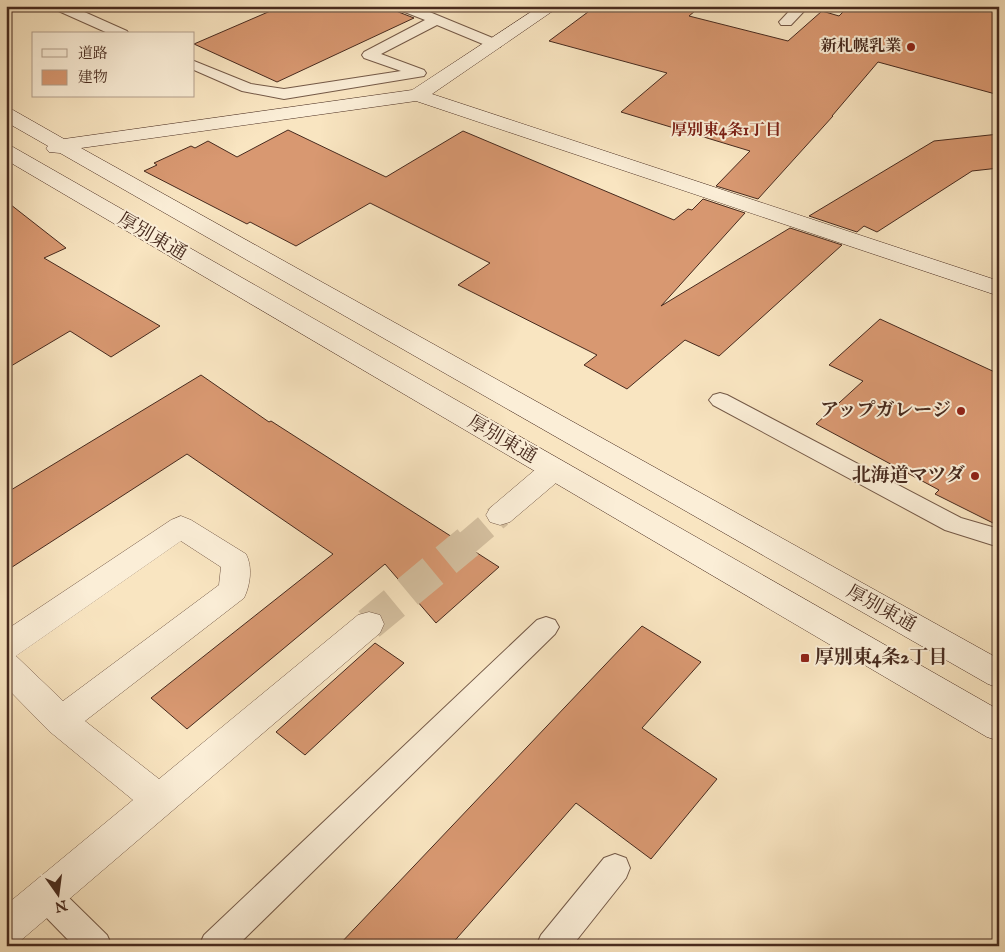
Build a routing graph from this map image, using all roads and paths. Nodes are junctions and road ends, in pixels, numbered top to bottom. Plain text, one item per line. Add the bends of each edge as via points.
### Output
1 (59, 6) edge
2 (402, 6) edge
3 (552, 6) edge
4 (802, 6) edge
5 (436, 20) junction
6 (786, 22) dead end
7 (118, 32) edge
8 (495, 44) junction
9 (195, 65) edge
10 (419, 73) junction
11 (438, 80) junction
12 (417, 95) junction
13 (6, 114) edge
14 (62, 146) junction
15 (11, 160) edge
16 (999, 289) edge
17 (720, 400) dead end
18 (553, 470) junction
19 (500, 515) tunnel mouth
20 (999, 538) edge
21 (369, 624) tunnel mouth
22 (546, 627) dead end
23 (6, 647) edge
24 (6, 666) edge
25 (999, 675) edge
26 (61, 721) junction
27 (999, 728) edge
28 (159, 800) junction
29 (615, 868) dead end
30 (46, 896) junction
31 (6, 929) edge
32 (96, 946) edge
33 (215, 946) edge
34 (552, 946) edge

1 - 7 lane
2 - 5 lane
3 - 8 street
4 - 6 lane
5 - 8 lane
5 - 10 lane via 369,55
8 - 11 street
9 - 10 lane via 247,88 284,94
10 - 11 lane
11 - 12 street
12 - 14 street
12 - 16 street
13 - 14 street, 厚別東通
14 - 15 street
14 - 25 street, 厚別東通
15 - 18 street, 厚別東通
17 - 20 lane via 953,524
18 - 19 street
18 - 27 street, 厚別東通
21 - 28 street
22 - 33 lane
23 - 26 street via 181,526 236,562 233,590
24 - 26 street
26 - 28 street
28 - 30 street
29 - 34 lane
30 - 31 street
30 - 32 lane

